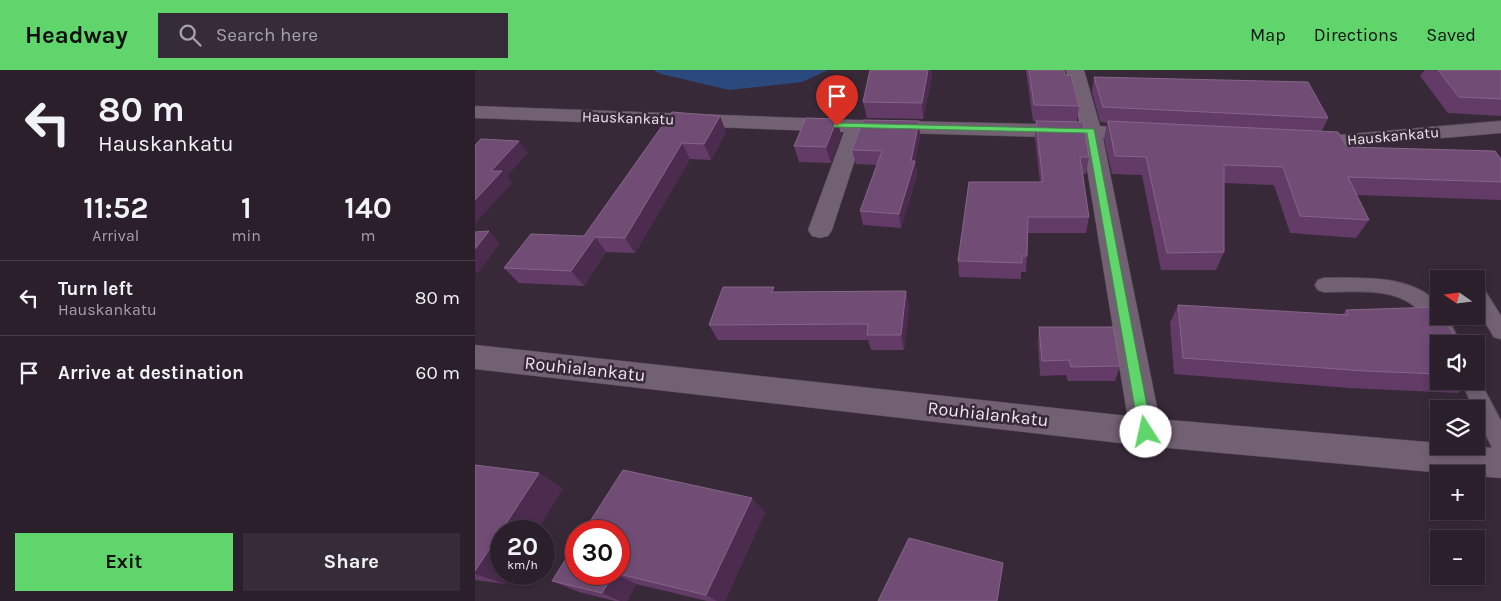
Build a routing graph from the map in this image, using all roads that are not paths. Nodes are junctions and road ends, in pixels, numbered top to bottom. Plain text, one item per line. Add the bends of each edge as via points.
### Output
1 (1075, 70) edge
2 (475, 112) edge
3 (856, 126) junction
4 (1501, 127) edge
5 (1091, 130) junction
6 (1159, 134) edge
7 (1287, 140) edge
8 (820, 230) dead end
9 (1324, 285) dead end
10 (1485, 306) edge
11 (1501, 332) edge
12 (1448, 335) edge
13 (475, 357) edge
14 (1475, 390) edge
15 (1146, 432) junction
16 (1501, 443) edge
17 (1501, 463) edge

1 - 5 street
2 - 3 street, Hauskankatu
3 - 5 street, Hauskankatu
3 - 8 street
4 - 7 street, Hauskankatu via 1326,142
5 - 6 street, Hauskankatu
5 - 15 street
9 - 12 lane via 1395,288 1421,299 1439,318
10 - 11 lane
13 - 15 street, Rouhialankatu
14 - 16 lane
15 - 17 street, Rouhialankatu

